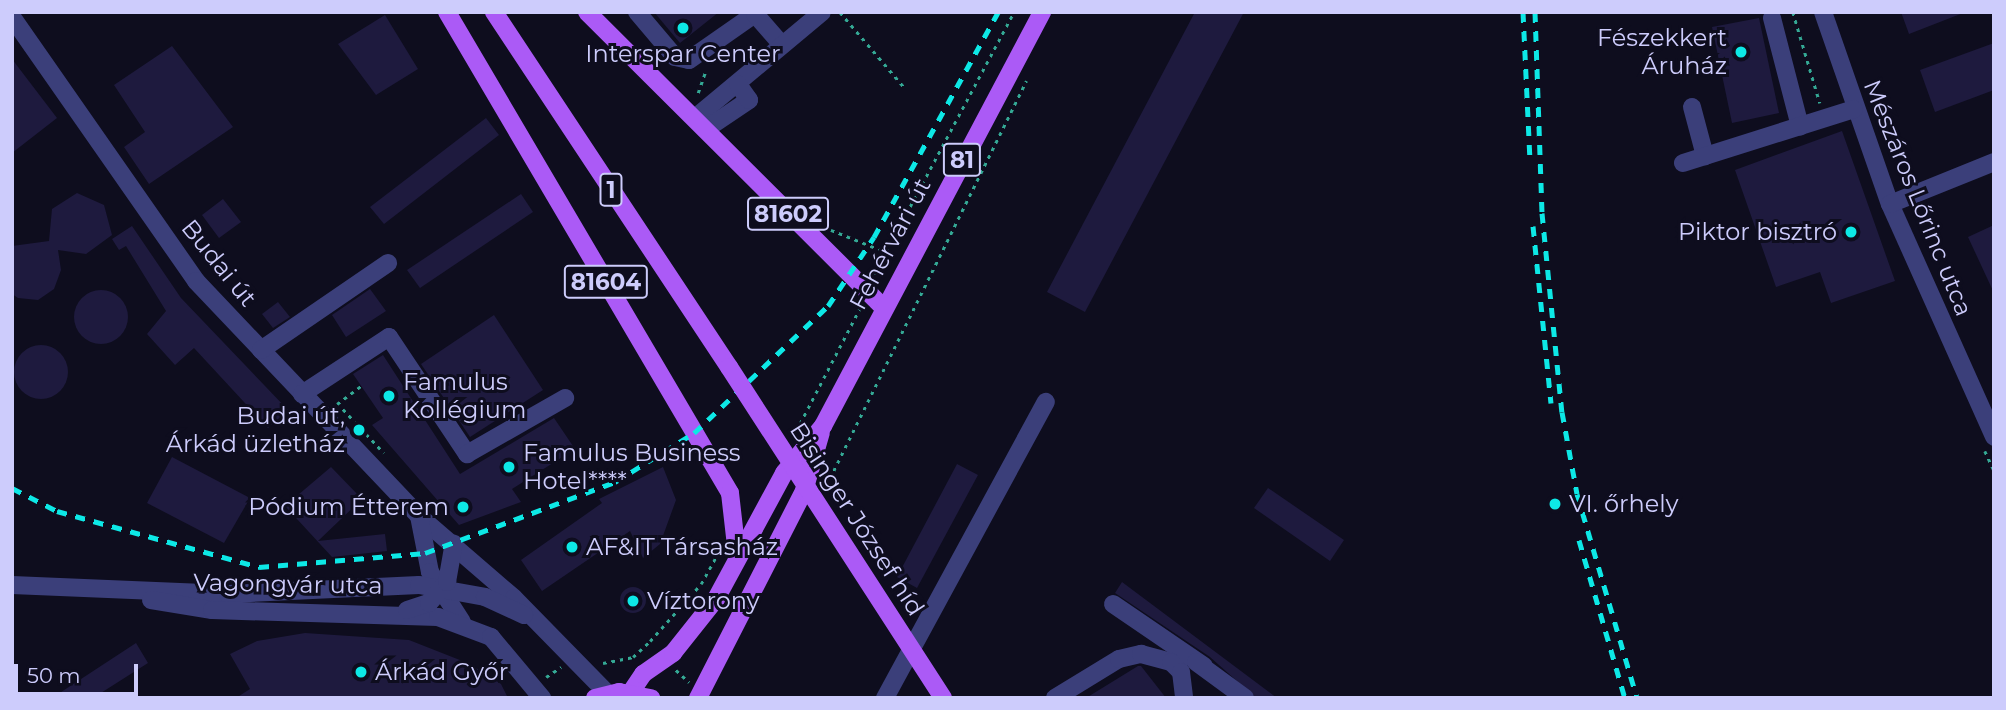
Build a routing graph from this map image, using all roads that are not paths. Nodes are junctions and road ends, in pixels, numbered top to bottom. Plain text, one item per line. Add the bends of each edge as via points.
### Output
1 (447, 12) edge
2 (494, 12) edge
3 (587, 12) edge
4 (636, 12) edge
5 (821, 12) edge
6 (1042, 12) edge
7 (1823, 12) edge
8 (12, 17) edge
9 (1772, 18) dead end
10 (782, 45) junction
11 (738, 84) junction
12 (1692, 107) dead end
13 (1854, 109) junction
14 (702, 118) junction
15 (1800, 126) junction
16 (1705, 156) junction
17 (1994, 162) edge
18 (1683, 163) dead end
19 (1889, 204) junction
20 (388, 263) dead end
21 (884, 308) junction
22 (261, 350) junction
23 (302, 394) junction
24 (565, 398) dead end
25 (1046, 402) dead end
26 (823, 425) junction
27 (1994, 437) edge
28 (419, 516) junction
29 (454, 544) junction
30 (424, 558) junction
31 (736, 560) junction
32 (12, 585) edge
33 (398, 587) junction
34 (439, 588) junction
35 (96, 591) junction
36 (1113, 604) dead end
37 (400, 611) junction
38 (530, 618) junction
39 (465, 624) junction
40 (1159, 656) junction
41 (1205, 666) junction
42 (541, 689) edge
43 (631, 692) junction
44 (601, 696) edge
45 (651, 698) edge
46 (698, 698) edge
47 (885, 698) edge
48 (943, 698) edge
49 (1055, 698) edge
50 (1184, 698) edge
51 (1245, 698) edge

1 - 31 main road, 81604 via 720,475 737,519
2 - 48 main road, Bisinger József híd / 1, bridge
3 - 14 main road, 81602
4 - 10 street via 675,57 689,60 755,14
5 - 10 street
6 - 21 main road, Fehérvári út / 81
7 - 13 street, Mészáros Lőrinc utca
8 - 22 street, Budai út via 196,281
9 - 15 street
10 - 11 street
11 - 14 street
11 - 14 street via 749,100
12 - 16 street
13 - 15 street
13 - 19 street, Mészáros Lőrinc utca
14 - 21 main road, 81602
15 - 16 street
16 - 18 street
17 - 19 street
19 - 27 street, Mészáros Lőrinc utca
20 - 22 street
21 - 26 main road, Fehérvári út / 81
22 - 23 street, Budai út
23 - 24 street via 389,337 467,454
23 - 28 street, Budai út
25 - 47 street
26 - 31 main road, Fehérvári út / 81 via 784,473
26 - 46 main road, Fehérvári út / 81 via 804,491
28 - 29 street, Budai út
28 - 30 street
29 - 34 street via 452,575
29 - 38 street, Budai út
30 - 33 street
30 - 34 street
31 - 43 main road, Fehérvári út / 81 via 701,620
32 - 35 street, Vagongyár utca
33 - 34 street, Vagongyár utca
33 - 35 street, Vagongyár utca via 267,594
34 - 37 street via 424,606
34 - 38 street, Budai út via 485,597
34 - 39 street
35 - 37 street, Vagongyár utca via 212,610
36 - 41 street
37 - 39 street, Vagongyár utca
38 - 44 street, Budai út
39 - 42 street via 514,657
40 - 41 street via 1179,654
40 - 49 street via 1119,659
40 - 50 street via 1181,672
41 - 51 street
43 - 44 main road
43 - 45 main road

